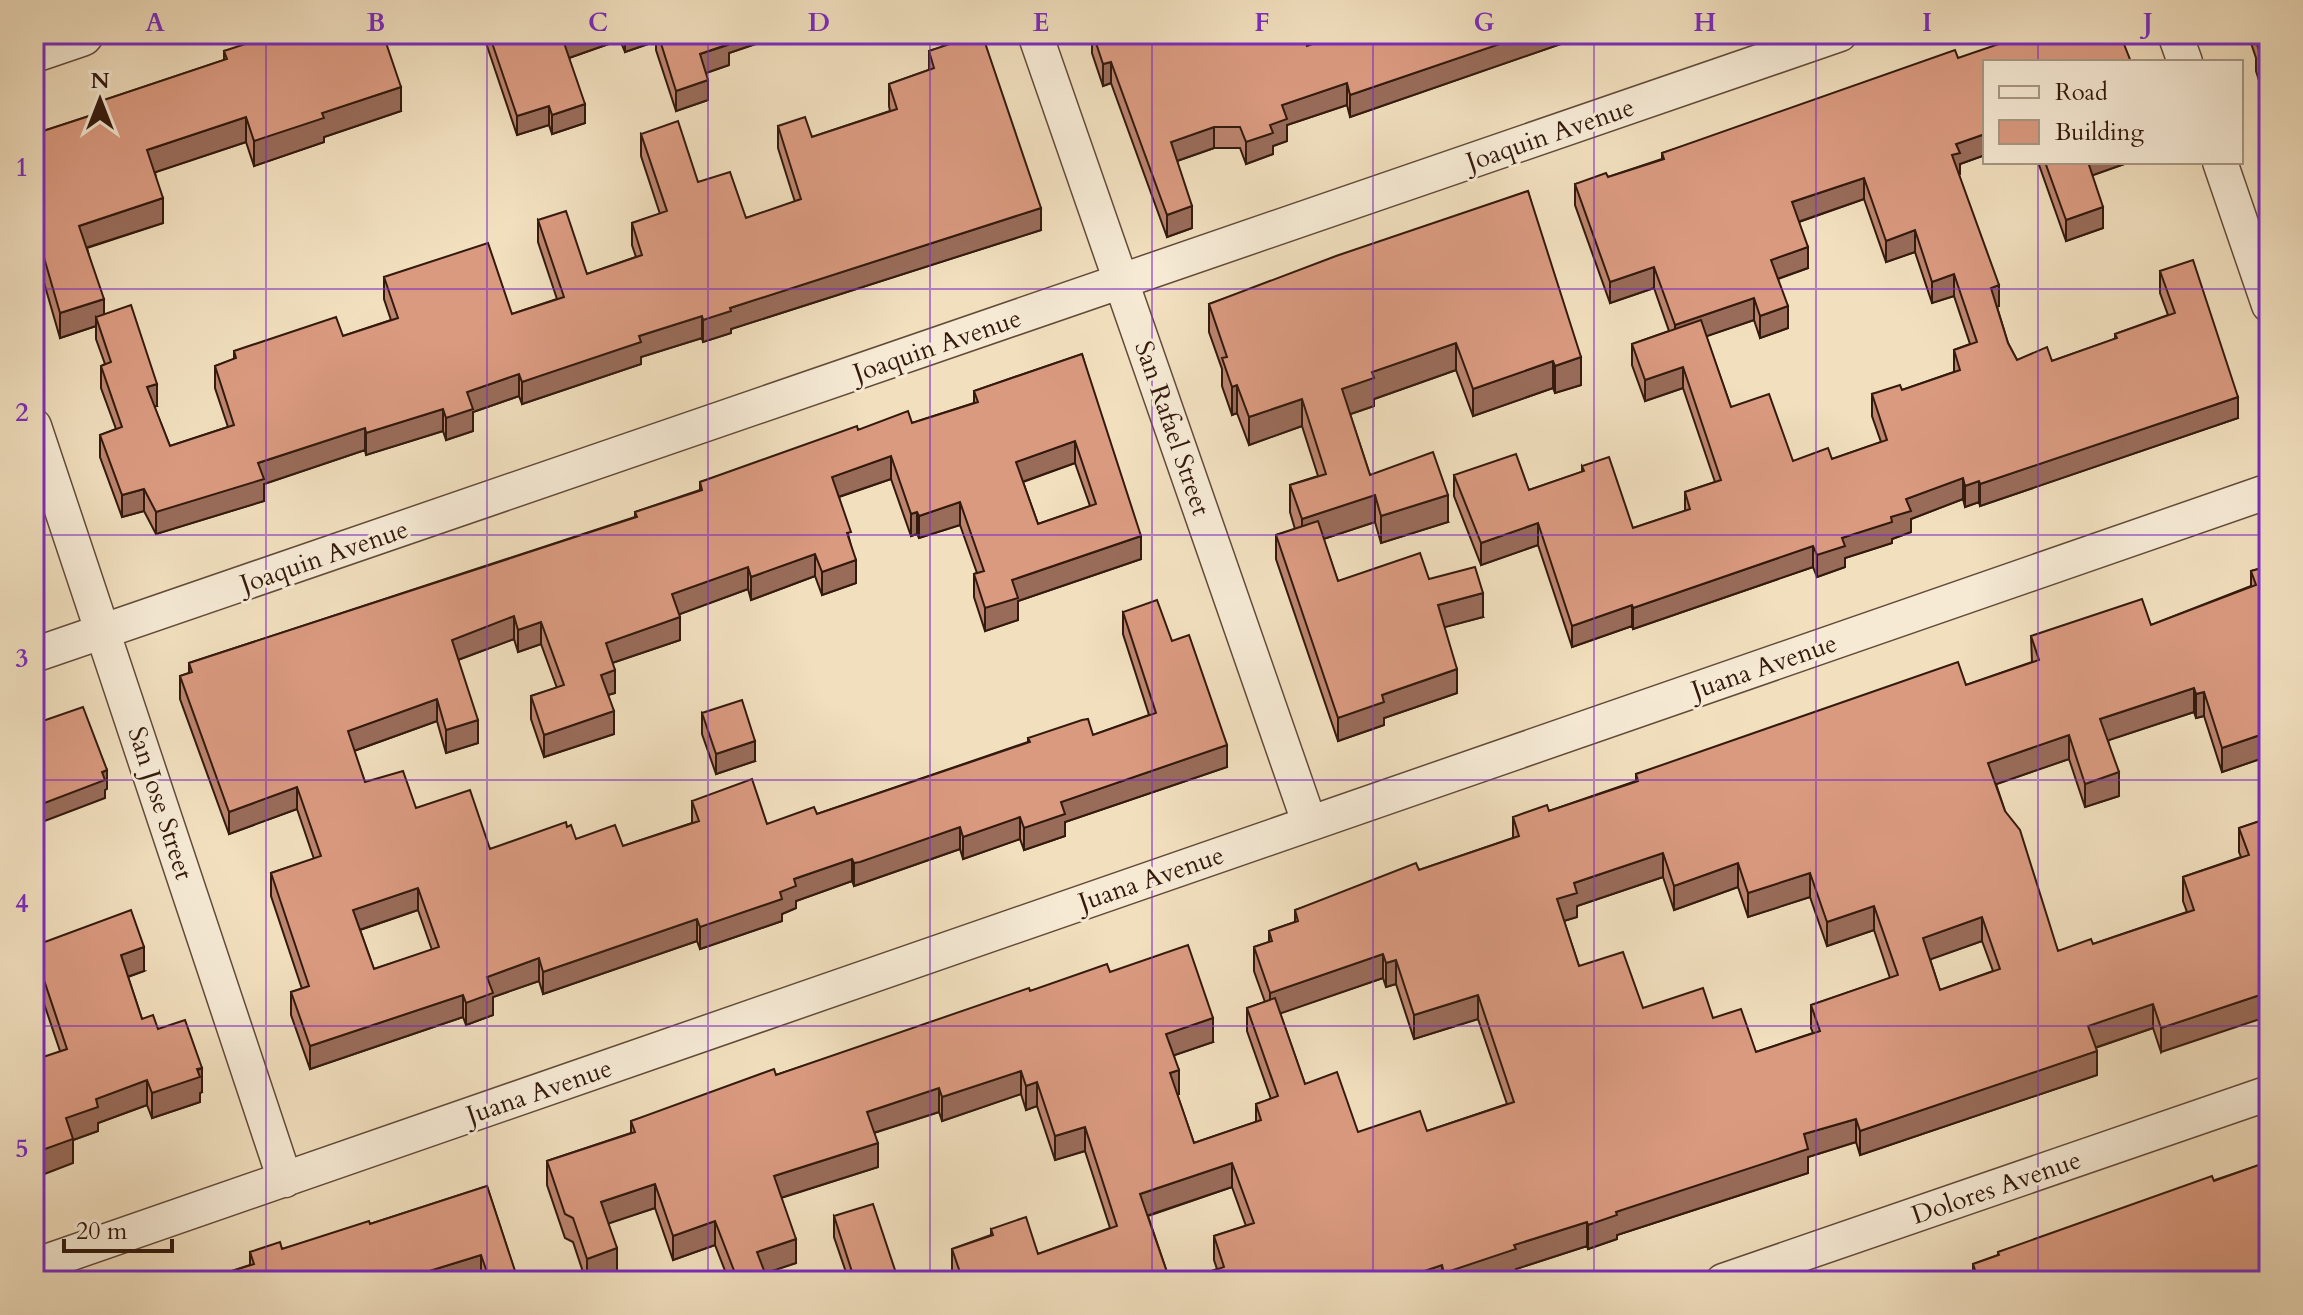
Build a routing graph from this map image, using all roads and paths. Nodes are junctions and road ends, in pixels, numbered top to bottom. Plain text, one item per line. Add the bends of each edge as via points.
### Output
1 (81, 34) edge
2 (1035, 34) edge
3 (1840, 34) edge
4 (2175, 34) edge
5 (34, 50) edge
6 (2184, 60) edge
7 (2221, 164) edge
8 (1121, 281) junction
9 (2269, 305) edge
10 (34, 426) edge
11 (2269, 491) edge
12 (102, 632) junction
13 (34, 655) edge
14 (1309, 822) junction
15 (2269, 1093) edge
16 (285, 1180) junction
17 (34, 1266) edge
18 (1723, 1281) edge

1 - 5 street
2 - 8 street, San Rafael Street
3 - 8 street, Joaquin Avenue
4 - 6 street
7 - 9 street
8 - 12 street, Joaquin Avenue
8 - 14 street, San Rafael Street
10 - 12 street, San Jose Street
11 - 14 street, Juana Avenue
12 - 13 street, Joaquin Avenue
12 - 16 street, San Jose Street
14 - 16 street, Juana Avenue
15 - 18 street, Dolores Avenue
16 - 17 street, Juana Avenue

